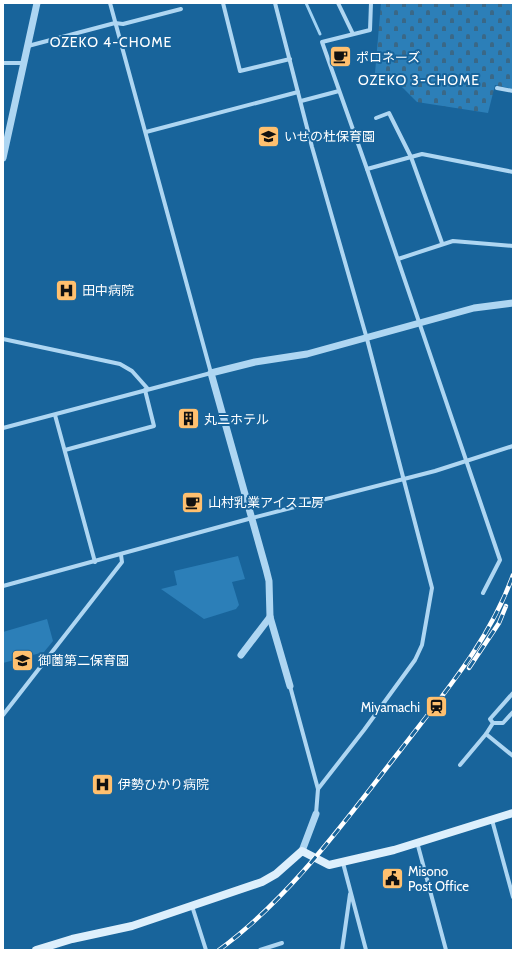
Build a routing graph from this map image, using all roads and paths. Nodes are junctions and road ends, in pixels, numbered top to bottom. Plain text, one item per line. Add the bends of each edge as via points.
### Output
1 (110, 3) edge
2 (223, 3) edge
3 (275, 3) edge
4 (338, 3) edge
5 (371, 3) edge
6 (36, 4) edge
7 (181, 9) dead end
8 (116, 23) junction
9 (353, 34) junction
10 (28, 46) junction
11 (290, 59) junction
12 (24, 62) junction
13 (3, 63) edge
14 (497, 88) dead end
15 (339, 91) junction
16 (513, 91) edge
17 (298, 92) junction
18 (301, 101) junction
19 (376, 118) dead end
20 (146, 132) junction
21 (411, 157) junction
22 (3, 158) edge
23 (367, 169) junction
24 (513, 172) edge
25 (442, 243) junction
26 (513, 246) edge
27 (398, 259) junction
28 (513, 303) edge
29 (420, 322) junction
30 (3, 339) edge
31 (367, 339) junction
32 (211, 373) junction
33 (146, 390) junction
34 (55, 415) junction
35 (3, 428) edge
36 (513, 446) edge
37 (65, 450) junction
38 (468, 462) junction
39 (403, 479) junction
40 (252, 518) junction
41 (121, 555) junction
42 (95, 562) junction
43 (3, 586) edge
44 (483, 593) dead end
45 (270, 617) junction
46 (241, 655) dead end
47 (290, 686) joint
48 (513, 693) edge
49 (513, 712) edge
50 (3, 715) edge
51 (493, 723) junction
52 (486, 734) junction
53 (513, 756) edge
54 (460, 765) dead end
55 (318, 789) junction
56 (513, 813) edge
57 (316, 814) joint
58 (491, 819) junction
59 (417, 842) junction
60 (302, 852) junction
61 (343, 863) junction
62 (350, 891) junction
63 (513, 897) edge
64 (192, 905) junction
65 (282, 943) dead end
66 (41, 949) edge
67 (206, 950) edge
68 (260, 950) edge
69 (342, 950) edge
70 (366, 950) edge
71 (446, 950) edge

1 - 8 street
2 - 11 street via 240,72
3 - 11 street
4 - 9 street
5 - 9 street via 370,30
6 - 10 street
7 - 8 street via 123,24
8 - 10 street
8 - 20 street
9 - 15 street via 322,42
10 - 12 street
11 - 17 street
12 - 13 street
12 - 22 street
14 - 16 street
15 - 18 street
15 - 23 street
17 - 18 street
17 - 20 street
18 - 31 street
19 - 21 street via 389,113
20 - 32 street
21 - 23 street
21 - 24 street via 422,154
21 - 25 street
23 - 27 street
25 - 26 street via 466,241
25 - 27 street
27 - 29 street
28 - 29 street via 474,308
29 - 31 street
29 - 38 street
30 - 33 street via 120,364 132,371
31 - 32 street
31 - 39 street
32 - 33 street
32 - 40 street
33 - 34 street
33 - 37 street via 154,426
34 - 35 street
34 - 37 street
36 - 38 street
37 - 42 street
38 - 39 street
38 - 44 street via 500,560
39 - 40 street
39 - 55 street via 432,588 422,645 415,660
40 - 41 street
40 - 45 street via 269,581
41 - 42 street
41 - 50 street via 122,562
42 - 43 street
45 - 46 street
45 - 47 street
47 - 55 street
48 - 51 street via 490,719
49 - 51 street via 503,723
51 - 52 street
52 - 53 street
52 - 54 street
55 - 57 street
56 - 58 main road
57 - 60 street
58 - 59 main road
58 - 63 street
59 - 61 main road
59 - 71 street
60 - 61 main road via 329,865
60 - 64 main road via 262,882
61 - 62 street
62 - 69 street
62 - 70 street
64 - 66 main road via 132,926 72,939
64 - 67 street
65 - 68 street

